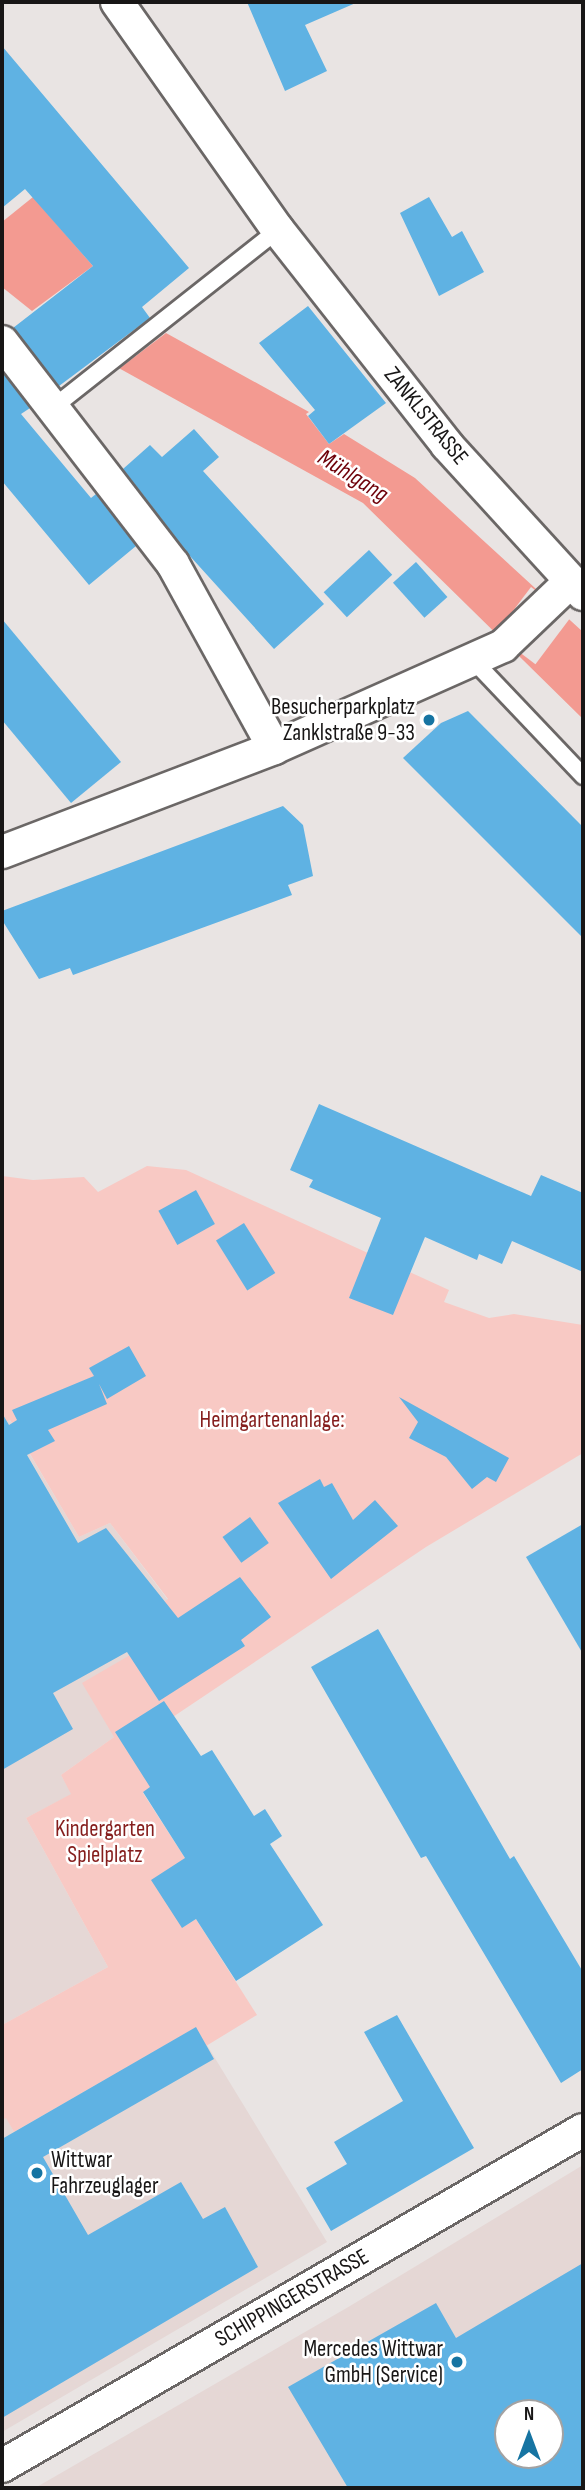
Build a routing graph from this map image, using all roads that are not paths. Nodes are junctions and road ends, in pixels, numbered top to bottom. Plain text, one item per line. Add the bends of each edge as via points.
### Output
1 (117, 2) edge
2 (278, 230) junction
3 (2, 342) edge
4 (55, 406) junction
5 (569, 590) edge
6 (473, 660) junction
7 (274, 748) junction
8 (583, 776) edge
9 (2, 852) edge
10 (583, 2130) edge
11 (2, 2466) edge

1 - 2 street, ZANKLSTRASSE
2 - 4 lane
2 - 5 street, ZANKLSTRASSE via 447,445
3 - 4 street
4 - 7 street via 173,564
5 - 6 street, ZANKLSTRASSE via 503,646
6 - 7 street, ZANKLSTRASSE
6 - 8 lane
7 - 9 street, ZANKLSTRASSE
10 - 11 street, SCHIPPINGERSTRASSE

